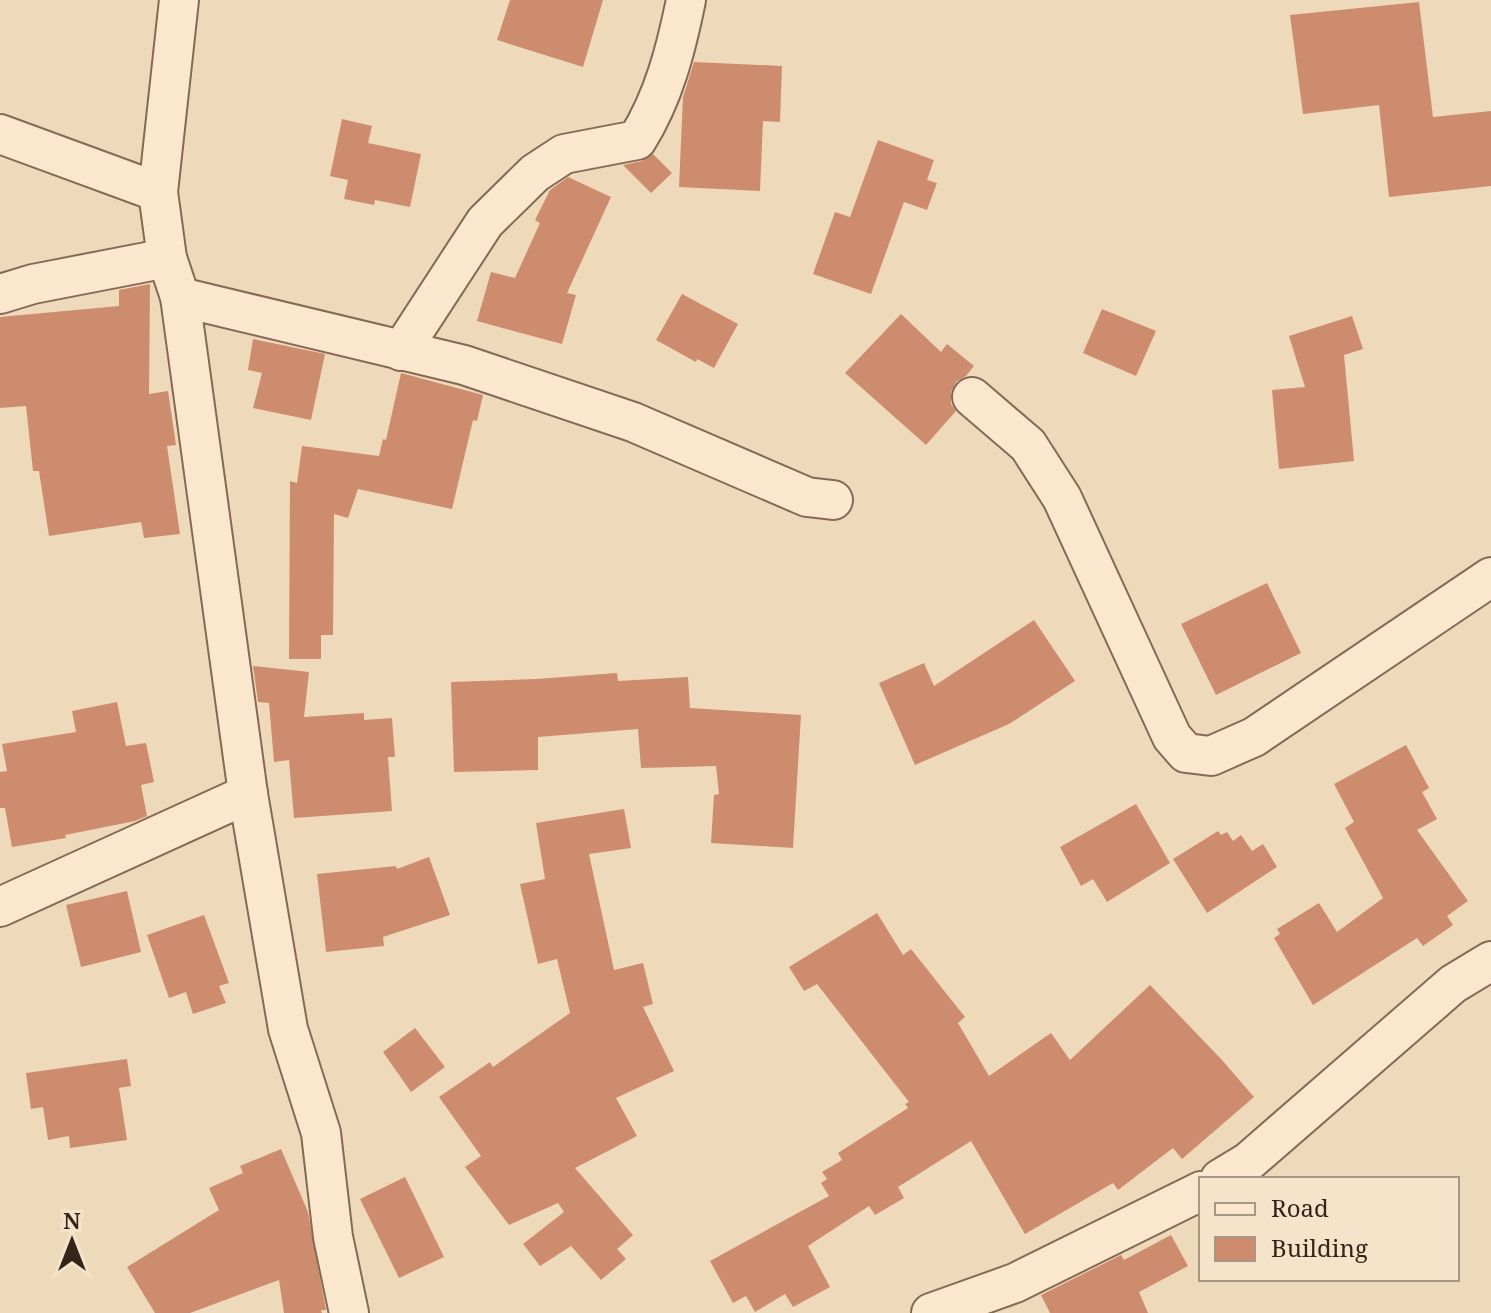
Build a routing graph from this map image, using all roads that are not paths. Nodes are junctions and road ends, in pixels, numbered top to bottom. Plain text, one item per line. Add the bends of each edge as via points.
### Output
1 (179, 0) edge
2 (686, 0) edge
3 (0, 134) edge
4 (158, 192) junction
5 (167, 258) junction
6 (0, 294) edge
7 (180, 297) junction
8 (401, 351) junction
9 (972, 397) dead end
10 (833, 500) dead end
11 (1491, 577) edge
12 (248, 794) junction
13 (0, 907) edge
14 (1491, 961) edge
15 (1223, 1177) edge
16 (1199, 1192) edge
17 (349, 1313) edge
18 (931, 1313) edge

1 - 4 street
2 - 8 street via 654,112 637,140 564,154 535,173 485,222
3 - 4 street
4 - 5 street
5 - 6 street
5 - 7 street
7 - 8 street
7 - 12 street
8 - 10 street via 464,365 590,406 807,497
9 - 11 street via 1028,445 1062,498 1172,737 1186,753 1211,756 1254,737
12 - 13 street
12 - 17 street via 288,1029 321,1133 333,1237
14 - 15 street via 1453,984 1248,1162
16 - 18 street via 1015,1283

